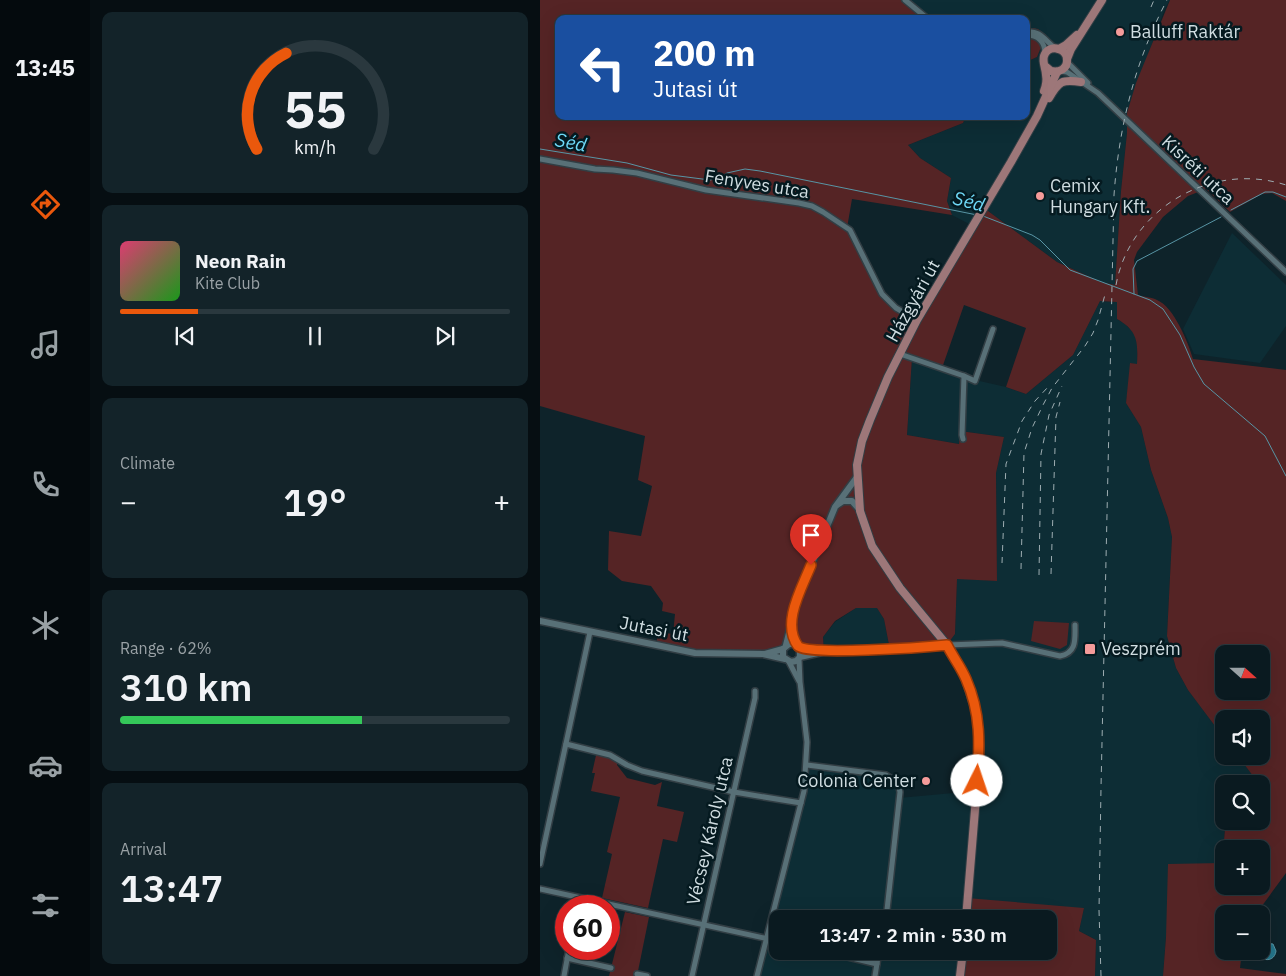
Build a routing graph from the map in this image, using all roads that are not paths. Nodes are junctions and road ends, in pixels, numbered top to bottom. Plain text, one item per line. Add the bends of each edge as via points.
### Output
1 (905, 0) edge
2 (1102, 0) edge
3 (923, 15) edge
4 (1088, 22) junction
5 (1030, 32) edge
6 (1030, 35) edge
7 (1057, 48) junction
8 (1045, 54) junction
9 (1067, 61) junction
10 (1045, 66) junction
11 (1059, 71) junction
12 (1081, 82) junction
13 (1092, 88) junction
14 (1037, 116) junction
15 (540, 159) edge
16 (1286, 272) edge
17 (917, 320) junction
18 (993, 329) dead end
19 (900, 354) junction
20 (964, 376) junction
21 (963, 439) dead end
22 (857, 477) junction
23 (834, 507) junction
24 (860, 511) junction
25 (540, 621) edge
26 (791, 624) junction
27 (1075, 626) dead end
28 (590, 632) junction
29 (947, 645) junction
30 (785, 647) junction
31 (798, 647) junction
32 (822, 652) junction
33 (763, 654) junction
34 (799, 658) junction
35 (787, 660) junction
36 (800, 682) junction
37 (755, 691) dead end
38 (566, 744) junction
39 (806, 765) junction
40 (734, 792) junction
41 (801, 803) junction
42 (540, 864) edge
43 (540, 889) edge
44 (567, 895) edge
45 (620, 907) edge
46 (887, 910) edge
47 (967, 910) edge
48 (704, 925) junction
49 (767, 938) junction
50 (568, 960) edge
51 (577, 960) edge
52 (860, 960) edge
53 (878, 960) edge
54 (962, 960) edge
55 (877, 964) junction
56 (611, 968) dead end
57 (637, 974) dead end
58 (564, 976) edge
59 (647, 976) edge
60 (692, 976) edge
61 (757, 976) edge
62 (875, 976) edge
63 (960, 976) edge

1 - 3 street
2 - 4 main road
4 - 7 main road via 1070,41
4 - 9 main road
5 - 7 street via 1042,35
6 - 8 street via 1039,38
7 - 8 main road
7 - 9 main road via 1065,54
8 - 10 main road
9 - 11 main road
9 - 13 street, Kisréti utca
10 - 11 main road via 1051,71
10 - 14 main road, Házgyári út via 1046,86
11 - 12 street, Kisréti utca via 1068,72
11 - 14 main road, Házgyári út
12 - 13 street, Kisréti utca
12 - 14 main road via 1060,83
13 - 16 street, Kisréti utca
14 - 17 main road, Házgyári út
15 - 17 street, Fenyves utca via 637,173 706,190 812,206 850,230 882,294 896,308
17 - 19 main road, Házgyári út
18 - 20 street via 975,381
19 - 20 street
19 - 22 main road, Házgyári út via 862,442
20 - 21 street
22 - 23 street
22 - 24 main road, Házgyári út
23 - 24 street via 848,500 854,502
23 - 26 street via 798,597
24 - 29 main road, Házgyári út via 872,546 900,588
25 - 28 street, Jutasi út
26 - 30 street
26 - 31 street
27 - 29 street, Jutasi út via 1074,647 1060,656 1002,643
28 - 33 street, Jutasi út via 695,653
28 - 38 street
29 - 32 street, Jutasi út
29 - 47 main road, Házgyári út via 971,690 980,734
30 - 31 street, Jutasi út via 793,644
30 - 33 street, Jutasi út
30 - 35 street via 782,654
31 - 32 street, Jutasi út
31 - 34 street
32 - 34 street, Jutasi út
33 - 35 street, Jutasi út
34 - 35 street, Jutasi út via 794,662
34 - 36 street
35 - 36 street
36 - 39 street via 807,742
37 - 40 street, Vécsey Károly utca
38 - 40 street via 610,755 642,771
38 - 42 street
39 - 41 street
39 - 46 street via 886,775 898,783 900,792
40 - 41 street
40 - 48 street, Vécsey Károly utca
41 - 49 street
43 - 44 street
45 - 48 street
48 - 49 street
48 - 60 street, Vécsey Károly utca
49 - 61 street
50 - 58 street
51 - 56 street
52 - 55 street
53 - 55 street
54 - 63 main road
55 - 62 street
57 - 59 street

